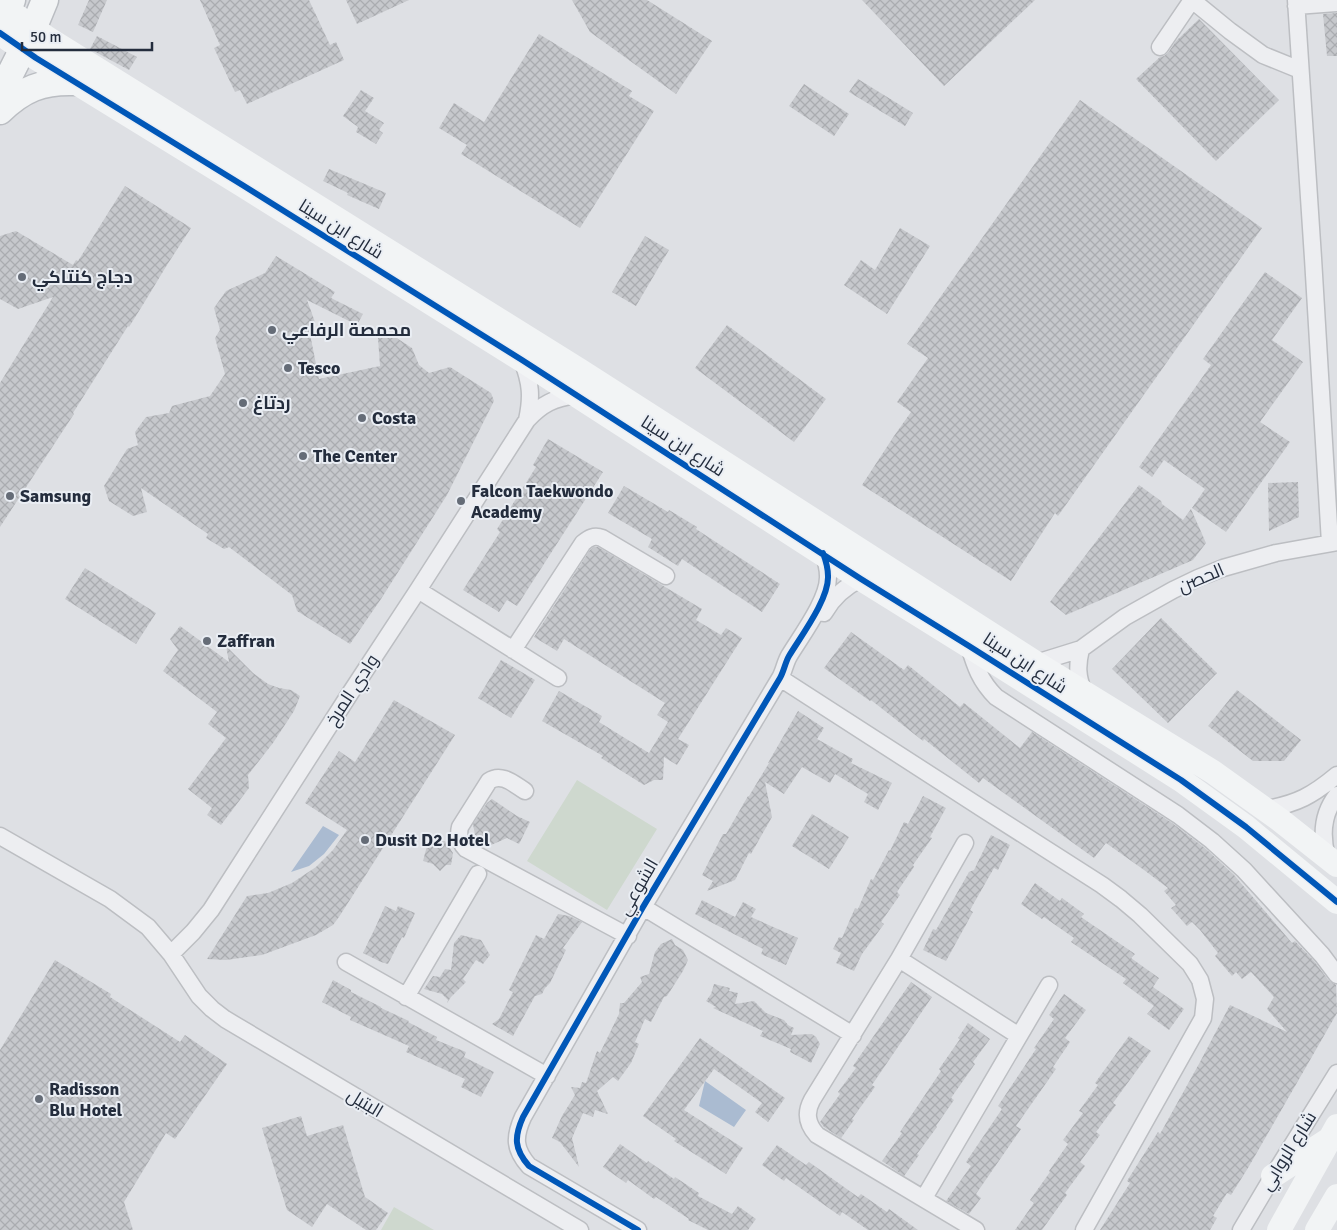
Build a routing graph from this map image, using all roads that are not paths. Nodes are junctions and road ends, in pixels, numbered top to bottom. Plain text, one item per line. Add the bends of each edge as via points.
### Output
1 (45, 0) edge
2 (1192, 0) edge
3 (1296, 3) edge
4 (1337, 3) edge
5 (3, 17) edge
6 (28, 39) junction
7 (1160, 47) dead end
8 (1300, 70) junction
9 (74, 82) junction
10 (0, 94) edge
11 (0, 111) edge
12 (522, 360) junction
13 (576, 395) junction
14 (526, 420) junction
15 (1333, 542) edge
16 (823, 553) junction
17 (666, 576) dead end
18 (861, 579) junction
19 (418, 590) junction
20 (969, 646) junction
21 (1081, 649) junction
22 (513, 650) junction
23 (1036, 663) junction
24 (781, 676) junction
25 (558, 678) dead end
26 (1084, 692) junction
27 (1337, 775) edge
28 (525, 791) dead end
29 (1337, 795) edge
30 (1266, 809) junction
31 (0, 836) edge
32 (965, 843) dead end
33 (1332, 861) edge
34 (478, 874) dead end
35 (1316, 883) junction
36 (1337, 902) edge
37 (643, 907) junction
38 (1337, 916) edge
39 (628, 936) junction
40 (170, 954) junction
41 (899, 959) junction
42 (346, 962) dead end
43 (1337, 975) edge
44 (1049, 985) dead end
45 (406, 997) junction
46 (853, 1035) junction
47 (1019, 1036) junction
48 (1337, 1073) edge
49 (548, 1076) junction
50 (1334, 1132) edge
51 (1273, 1176) junction
52 (1337, 1196) edge
53 (924, 1198) junction
54 (1323, 1226) edge
55 (580, 1230) edge
56 (638, 1230) edge
57 (976, 1230) edge
58 (1084, 1230) edge
59 (1241, 1230) edge
60 (1279, 1230) edge

1 - 6 main road
2 - 7 street
2 - 8 street via 1263,55
3 - 4 street
3 - 8 street
5 - 6 main road via 18,42
6 - 9 street, شارع ابن سينا
6 - 10 main road
6 - 23 street, شارع ابن سينا via 47,38 580,370
8 - 15 street
9 - 11 main road via 44,84 29,89
9 - 12 street, شارع ابن سينا
12 - 13 street, شارع ابن سينا
12 - 14 street, وادي المرخ via 531,390
13 - 14 street, وادي المرخ via 549,402
13 - 16 street, شارع ابن سينا
14 - 19 street, وادي المرخ
15 - 21 street, الحصن via 1276,552 1198,578 1125,616
16 - 18 street, شارع ابن سينا
16 - 24 street, الشوعي via 828,576 823,600 787,659
17 - 22 street via 602,538 592,536 583,543
18 - 20 street, شارع ابن سينا
18 - 24 street, الشوعي via 835,596
19 - 22 street
19 - 40 street, وادي المرخ via 212,910
20 - 35 street, شارع ابن سينا via 1181,780
20 - 43 street, شارع ابن سينا via 981,679 996,697 1178,815 1212,841 1244,870
21 - 23 street, الحصن
21 - 26 street via 1078,671
22 - 25 street
23 - 26 street, شارع ابن سينا
24 - 37 street, الشوعي
24 - 58 street via 1102,885 1177,950 1200,980 1205,999 1203,1018
26 - 30 street, شارع ابن سينا
27 - 30 street via 1306,798
28 - 39 street via 502,778 489,781 460,827 458,833 462,845
29 - 33 street via 1330,804 1323,830 1324,844
30 - 33 street, شارع ابن سينا
31 - 40 street, البتيل via 110,899 148,927
32 - 41 street
34 - 45 street
35 - 36 street, شارع ابن سينا
35 - 38 street
37 - 39 street, الشوعي
37 - 46 street
39 - 49 street, الشوعي
40 - 55 street, البتيل via 200,996 226,1019
41 - 46 street
41 - 47 street
42 - 45 street
44 - 47 street
45 - 49 street
46 - 53 street via 808,1107 811,1130
47 - 53 street
48 - 51 street, شارع الروابي
49 - 56 street, الشوعي via 519,1126 517,1148 522,1158 529,1166
50 - 51 street
50 - 60 street, شارع الروابي
51 - 59 street, شارع الروابي
52 - 54 street
53 - 57 street

